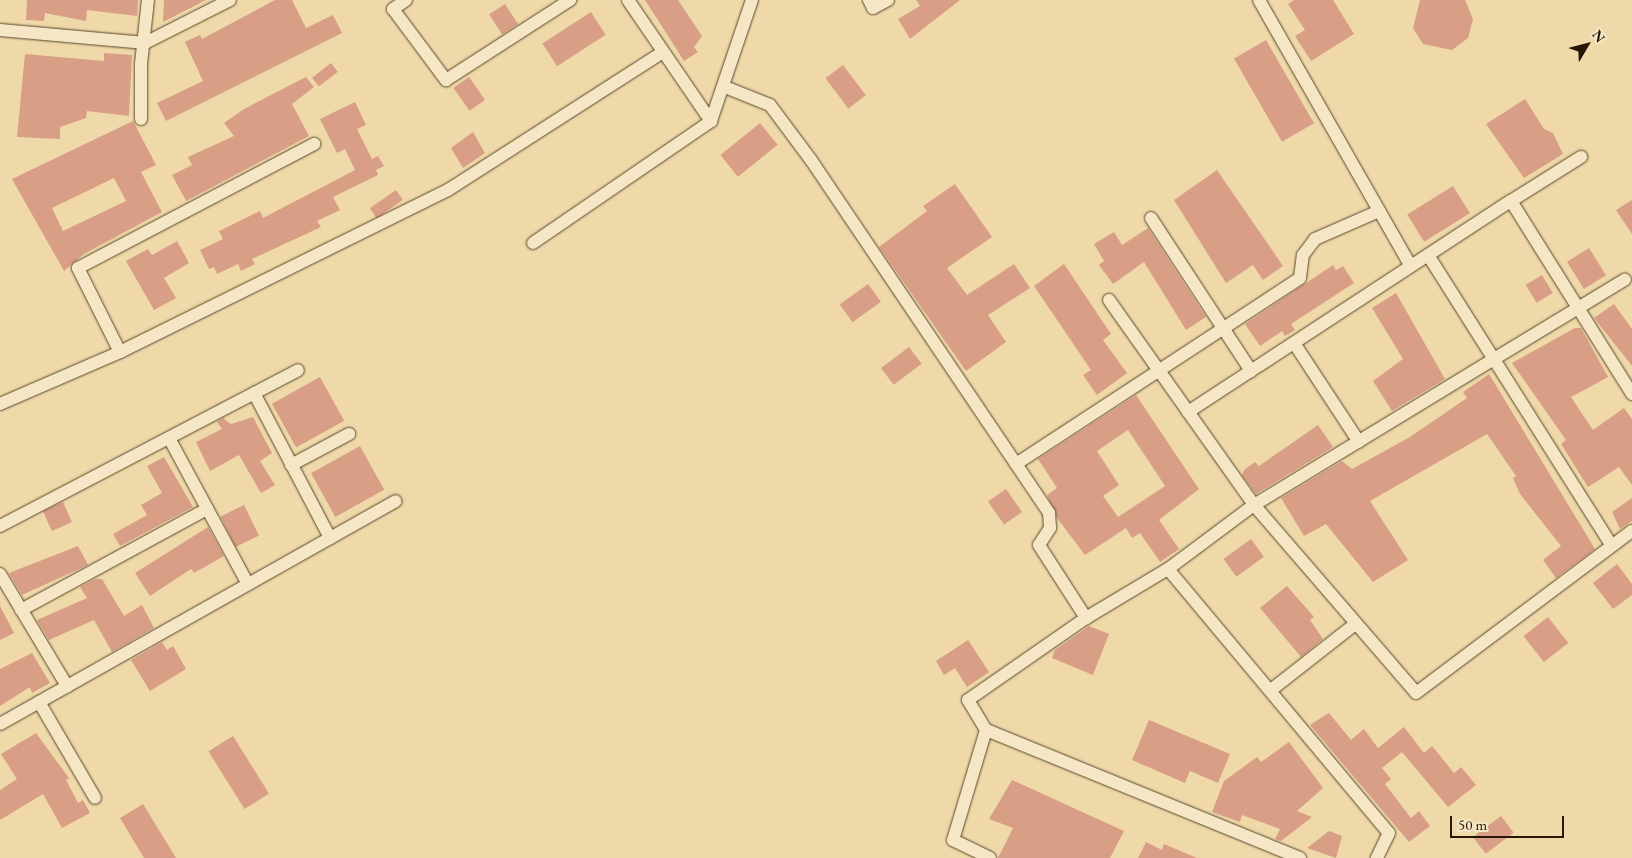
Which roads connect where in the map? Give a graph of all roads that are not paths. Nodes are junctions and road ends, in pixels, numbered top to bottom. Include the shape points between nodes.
1 (148, 0) edge
2 (230, 0) edge
3 (406, 0) edge
4 (570, 0) edge
5 (628, 0) edge
6 (752, 0) edge
7 (869, 0) edge
8 (888, 0) edge
9 (1259, 0) edge
10 (0, 30) edge
11 (145, 43) junction
12 (663, 52) junction
13 (725, 87) junction
14 (141, 119) dead end
15 (711, 122) junction
16 (314, 144) dead end
17 (1581, 157) dead end
18 (1511, 201) junction
19 (1379, 211) junction
20 (1151, 218) dead end
21 (533, 243) dead end
22 (1428, 256) junction
23 (1411, 266) junction
24 (1625, 279) dead end
25 (1109, 300) dead end
26 (1577, 306) junction
27 (1222, 328) junction
28 (1294, 343) junction
29 (120, 352) junction
30 (1494, 360) junction
31 (1158, 369) junction
32 (298, 370) dead end
33 (1251, 371) junction
34 (254, 393) junction
35 (1632, 394) edge
36 (0, 404) edge
37 (1188, 412) junction
38 (349, 434) dead end
39 (169, 438) junction
40 (1358, 442) junction
41 (1016, 464) junction
42 (291, 465) junction
43 (396, 501) dead end
44 (1254, 506) junction
45 (207, 509) junction
46 (0, 526) edge
47 (1632, 531) edge
48 (330, 538) junction
49 (1611, 545) junction
50 (1168, 569) junction
51 (0, 574) edge
52 (248, 584) junction
53 (22, 610) junction
54 (1086, 618) junction
55 (1354, 625) junction
56 (66, 686) junction
57 (1271, 690) junction
58 (39, 702) junction
59 (0, 724) edge
60 (986, 730) junction
61 (95, 798) dead end
62 (1295, 857) edge
63 (990, 858) edge
64 (1377, 858) edge

1 - 11 street
2 - 11 street
3 - 4 street via 393,9 446,80
5 - 12 street
6 - 13 street
7 - 8 street via 873,8
9 - 19 street
10 - 11 street
11 - 14 street
12 - 15 street
12 - 29 street via 448,190
13 - 15 street
13 - 41 street via 770,106 783,120
15 - 21 street
16 - 29 street via 78,268
17 - 18 street
18 - 22 street
18 - 26 street
19 - 23 street
19 - 27 street via 1315,239 1303,254 1300,278
20 - 27 street
22 - 23 street
22 - 30 street
23 - 28 street
24 - 26 street
25 - 31 street
26 - 30 street
26 - 35 street
27 - 31 street
27 - 33 street
28 - 33 street
28 - 40 street
29 - 36 street
30 - 40 street
30 - 49 street
31 - 37 street
31 - 41 street
32 - 34 street
33 - 37 street
34 - 39 street
34 - 42 street
37 - 44 street
38 - 42 street
39 - 45 street
39 - 46 street
40 - 44 street
41 - 54 street via 1050,513 1050,528 1039,545
42 - 48 street
43 - 48 street
44 - 50 street
44 - 55 street
45 - 52 street
45 - 53 street
47 - 49 street
48 - 52 street
49 - 55 street via 1416,693
50 - 54 street
50 - 57 street
51 - 53 street
52 - 56 street
53 - 56 street
54 - 60 street via 968,700
55 - 57 street
56 - 58 street
57 - 64 street via 1389,833
58 - 59 street
58 - 61 street
60 - 62 street
60 - 63 street via 953,840

